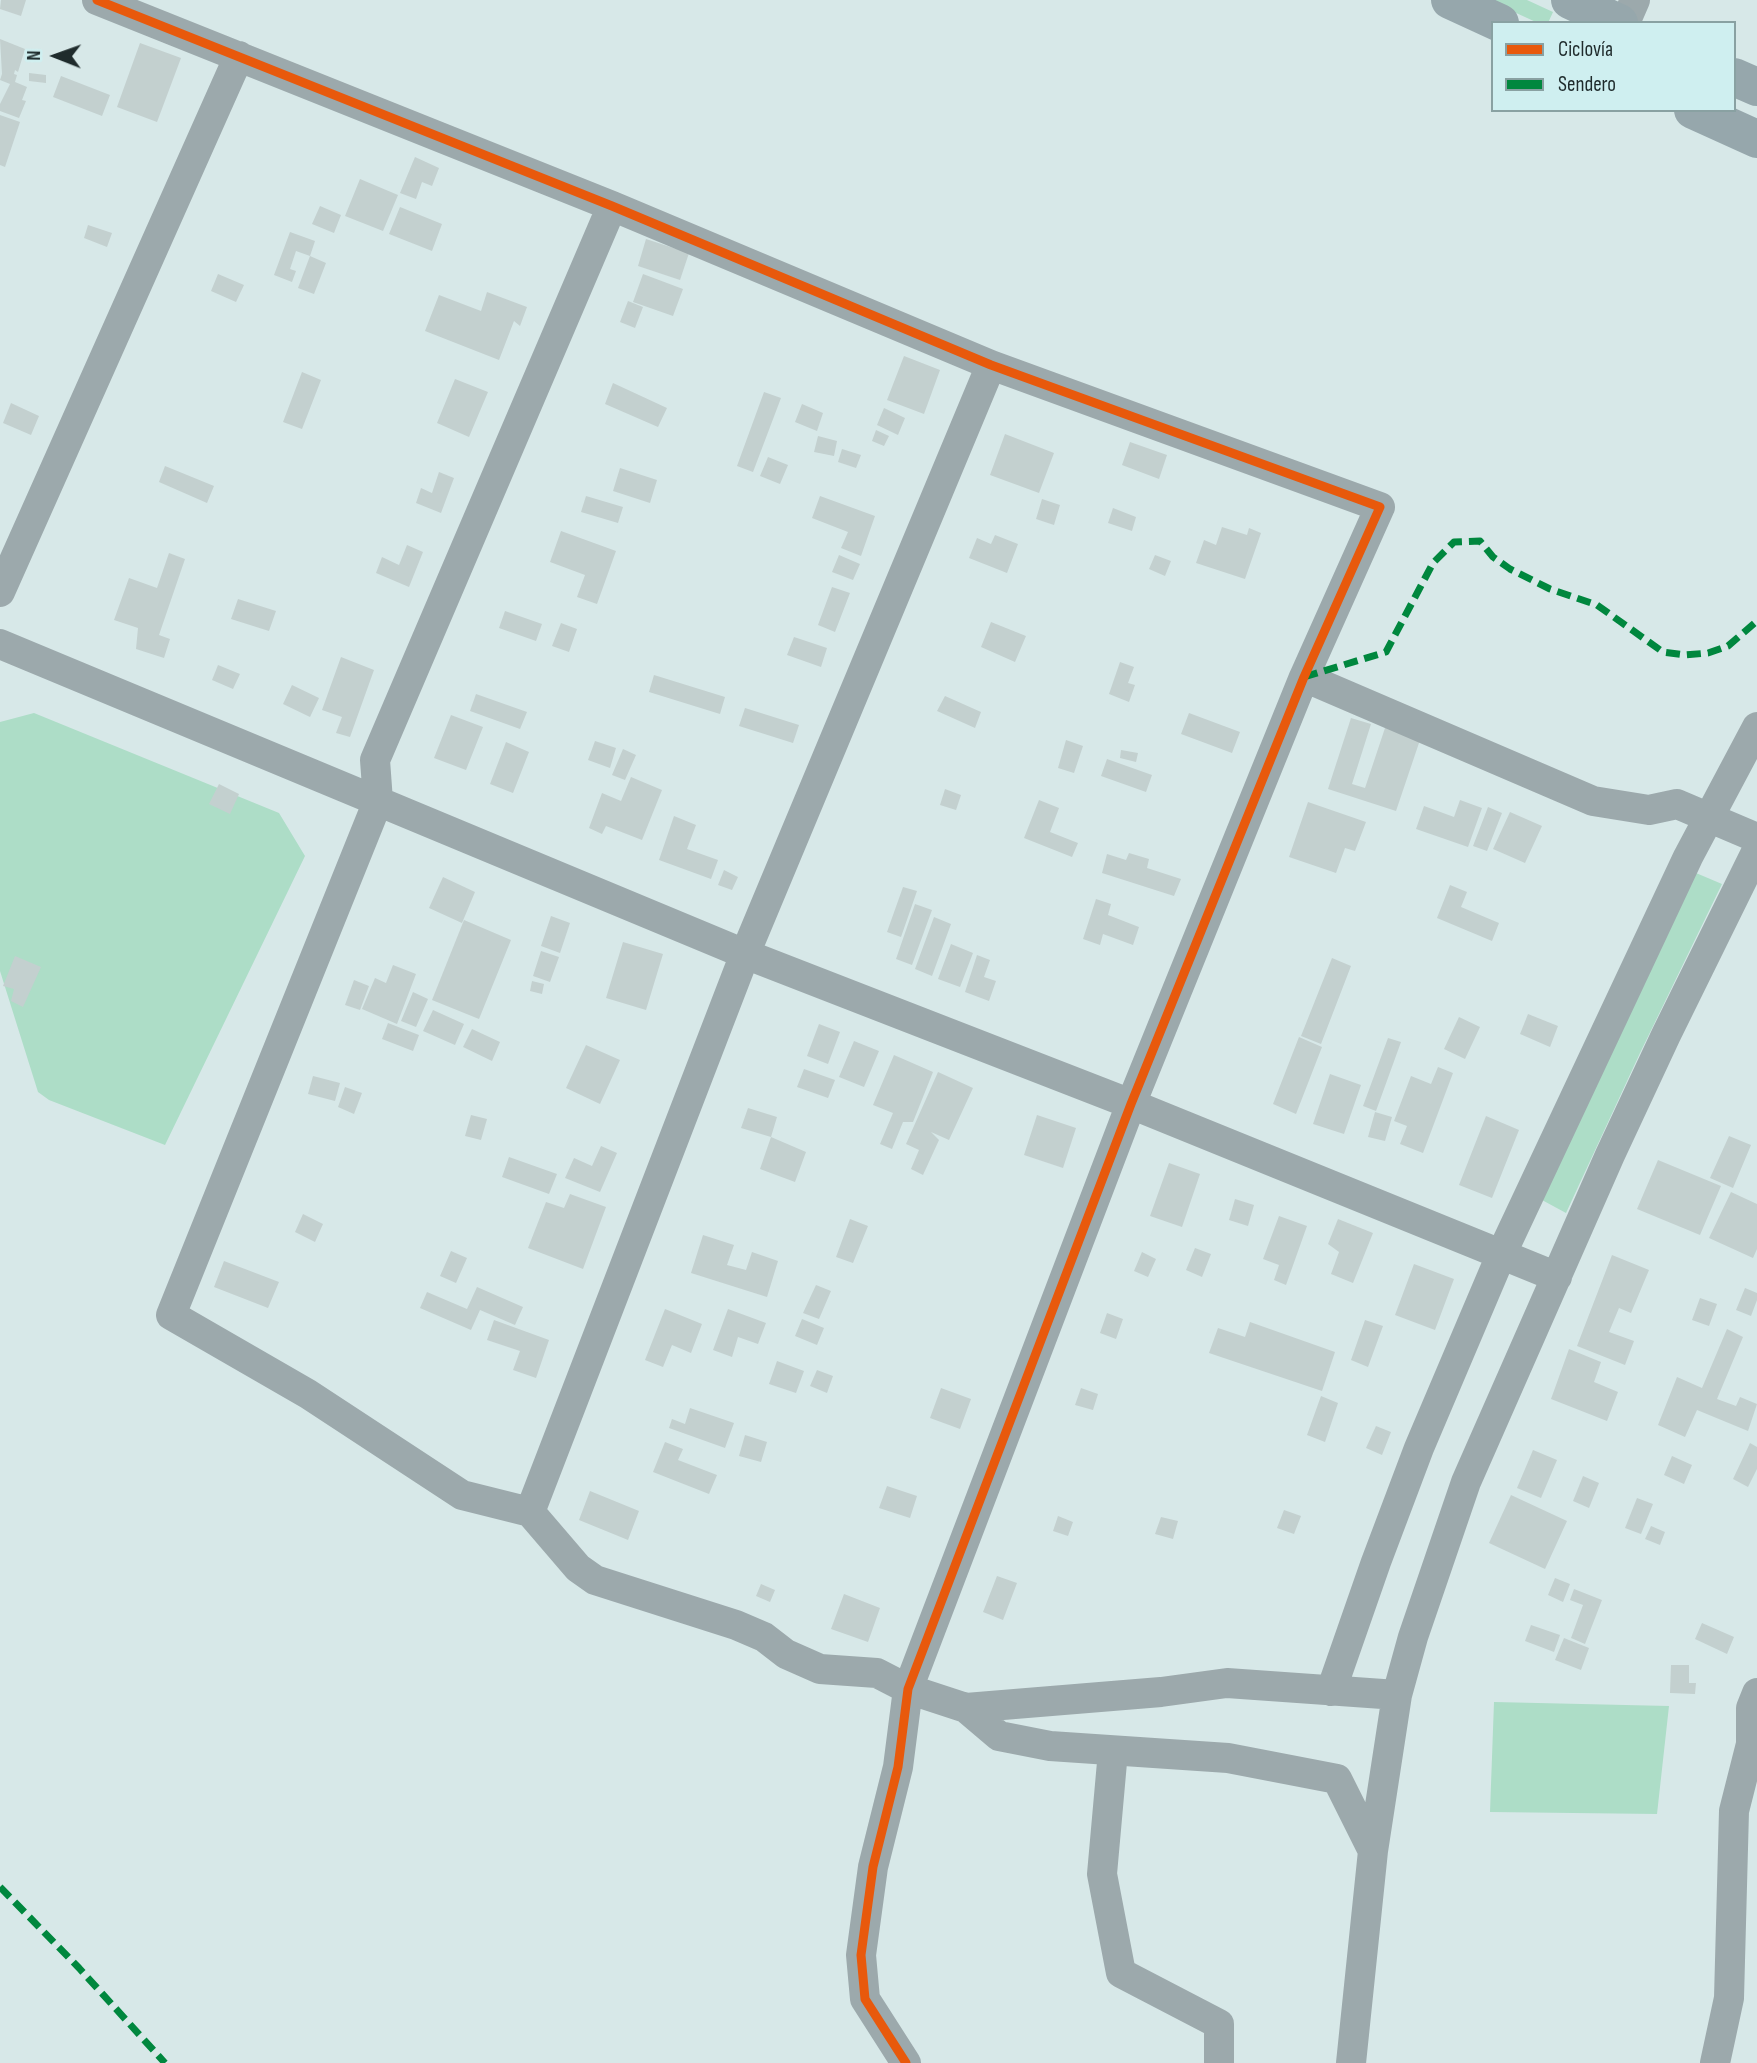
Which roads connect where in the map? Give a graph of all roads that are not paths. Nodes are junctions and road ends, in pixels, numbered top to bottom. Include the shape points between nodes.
1 (97, 0) edge
2 (1450, 0) edge
3 (1570, 0) edge
4 (1635, 0) edge
5 (1496, 21) edge
6 (1615, 21) edge
7 (1626, 21) edge
8 (239, 56) junction
9 (1736, 78) edge
10 (1757, 88) edge
11 (1697, 112) edge
12 (1757, 139) edge
13 (612, 206) junction
14 (991, 365) junction
15 (0, 592) edge
16 (0, 644) edge
17 (1304, 677) junction
18 (1757, 727) edge
19 (377, 801) junction
20 (1709, 816) junction
21 (1757, 838) edge
22 (1757, 850) edge
23 (745, 954) junction
24 (1131, 1104) junction
25 (1502, 1255) junction
26 (1558, 1277) junction
27 (530, 1512) junction
28 (908, 1689) junction
29 (1331, 1691) junction
30 (1397, 1695) junction
31 (1755, 1703) edge
32 (966, 1708) junction
33 (1113, 1751) junction
34 (1373, 1850) junction
35 (906, 2063) edge
36 (1219, 2063) edge
37 (1351, 2063) edge
38 (1715, 2063) edge

1 - 8 street
2 - 5 street
3 - 6 street
4 - 7 street
8 - 13 street
8 - 15 street
9 - 10 street
11 - 12 street
13 - 14 street
13 - 19 street via 375,760
14 - 17 street via 1380,507
14 - 23 street
16 - 19 street
17 - 20 street via 1593,801 1649,810 1677,804
17 - 24 street
18 - 20 street
19 - 23 street
19 - 27 street via 171,1315 308,1394 462,1495
20 - 21 street
20 - 25 street
22 - 26 street via 1666,1035
23 - 24 street
23 - 27 street
24 - 25 street
24 - 28 street
25 - 26 street
25 - 29 street via 1419,1448
26 - 30 street via 1466,1482
27 - 28 street via 578,1568 596,1580 736,1625 820,1669 877,1673
28 - 32 street
28 - 35 street via 898,1767 873,1867 861,1955 865,1999
29 - 30 street
29 - 32 street via 1227,1683
30 - 34 street
31 - 38 street via 1751,1744 1734,1811 1729,1998
32 - 33 street via 999,1736
33 - 34 street via 1228,1758 1336,1779
33 - 36 street via 1102,1874 1121,1973 1219,2024
34 - 37 street

